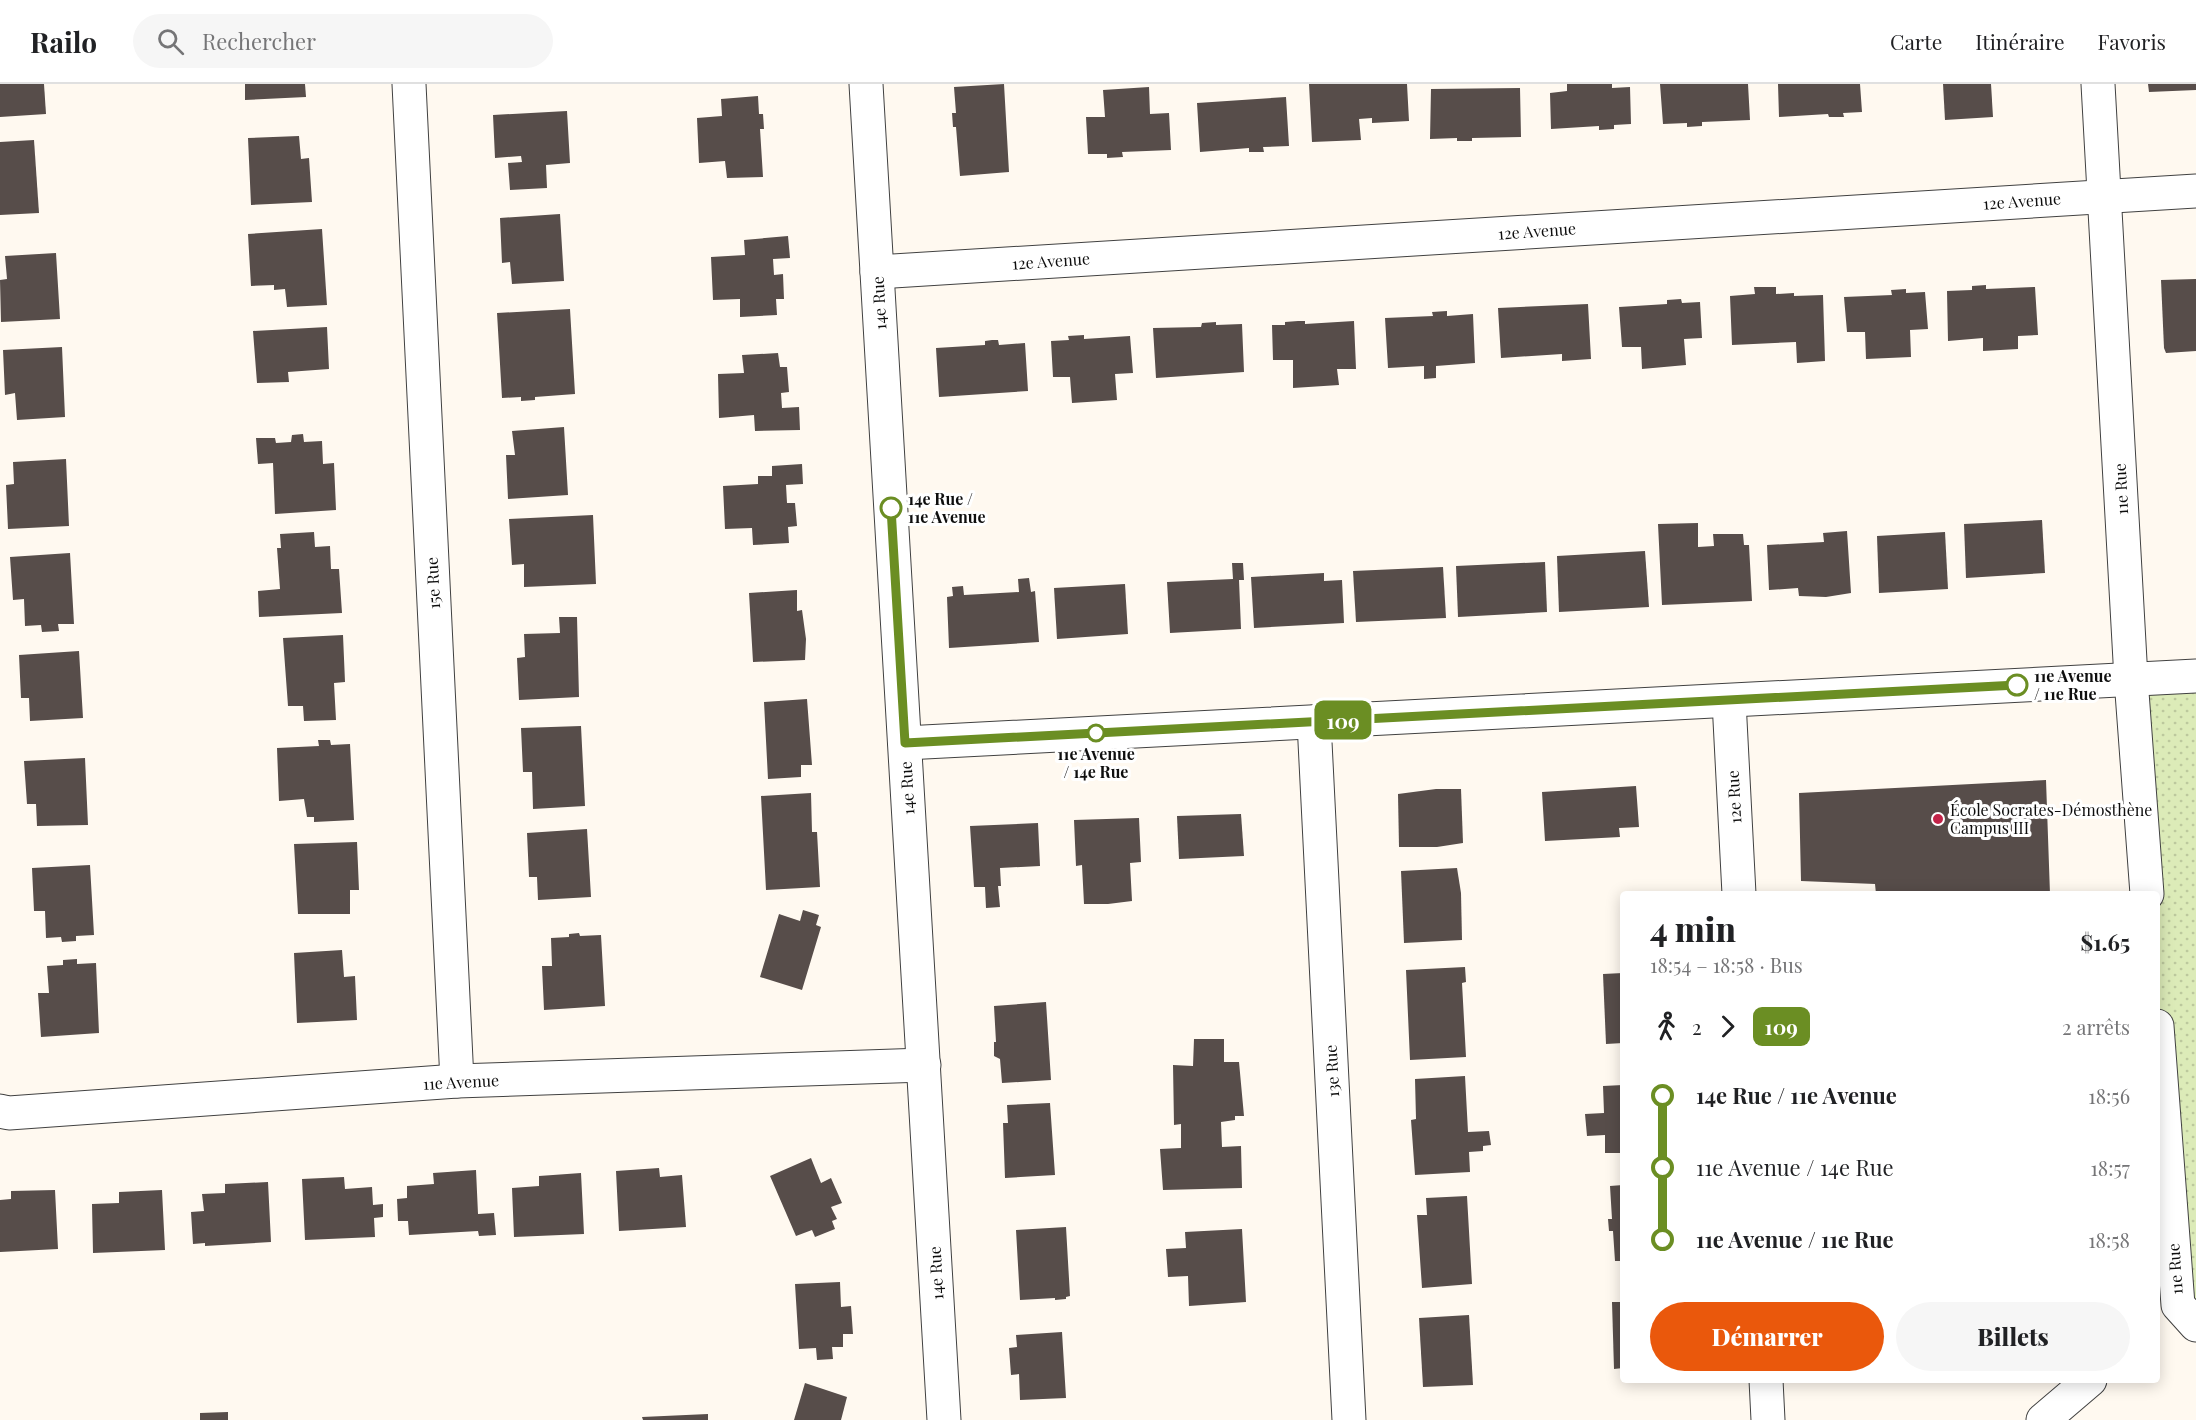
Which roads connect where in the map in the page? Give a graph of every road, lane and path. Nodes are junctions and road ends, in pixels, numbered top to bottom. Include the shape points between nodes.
1 (409, 84) edge
2 (866, 84) edge
3 (2098, 84) edge
4 (2196, 190) edge
5 (2105, 196) junction
6 (877, 272) junction
7 (2196, 676) edge
8 (2131, 679) junction
9 (1728, 700) junction
10 (1314, 722) junction
11 (905, 743) junction
12 (1739, 891) edge
13 (2147, 891) edge
14 (924, 1065) junction
15 (2160, 1070) edge
16 (457, 1081) junction
17 (0, 1111) edge
18 (2177, 1318) edge
19 (1766, 1383) edge
20 (2086, 1383) edge
21 (944, 1420) edge
22 (1349, 1420) edge
23 (1768, 1420) edge
24 (2043, 1420) edge

1 - 16 street, 15e Rue
2 - 6 street, 14e Rue
3 - 5 street, 11e Rue
4 - 5 street, 12e Avenue
5 - 6 street, 12e Avenue
5 - 8 street, 11e Rue
6 - 11 street, 14e Rue
7 - 8 street
8 - 9 street
8 - 13 street, 11e Rue
9 - 10 street
9 - 12 street, 12e Rue
10 - 11 street
10 - 22 street, 13e Rue
11 - 14 street, 14e Rue
14 - 16 street, 11e Avenue
14 - 21 street, 14e Rue
15 - 18 street, 11e Rue
16 - 17 street, 11e Avenue
19 - 23 street
20 - 24 street

